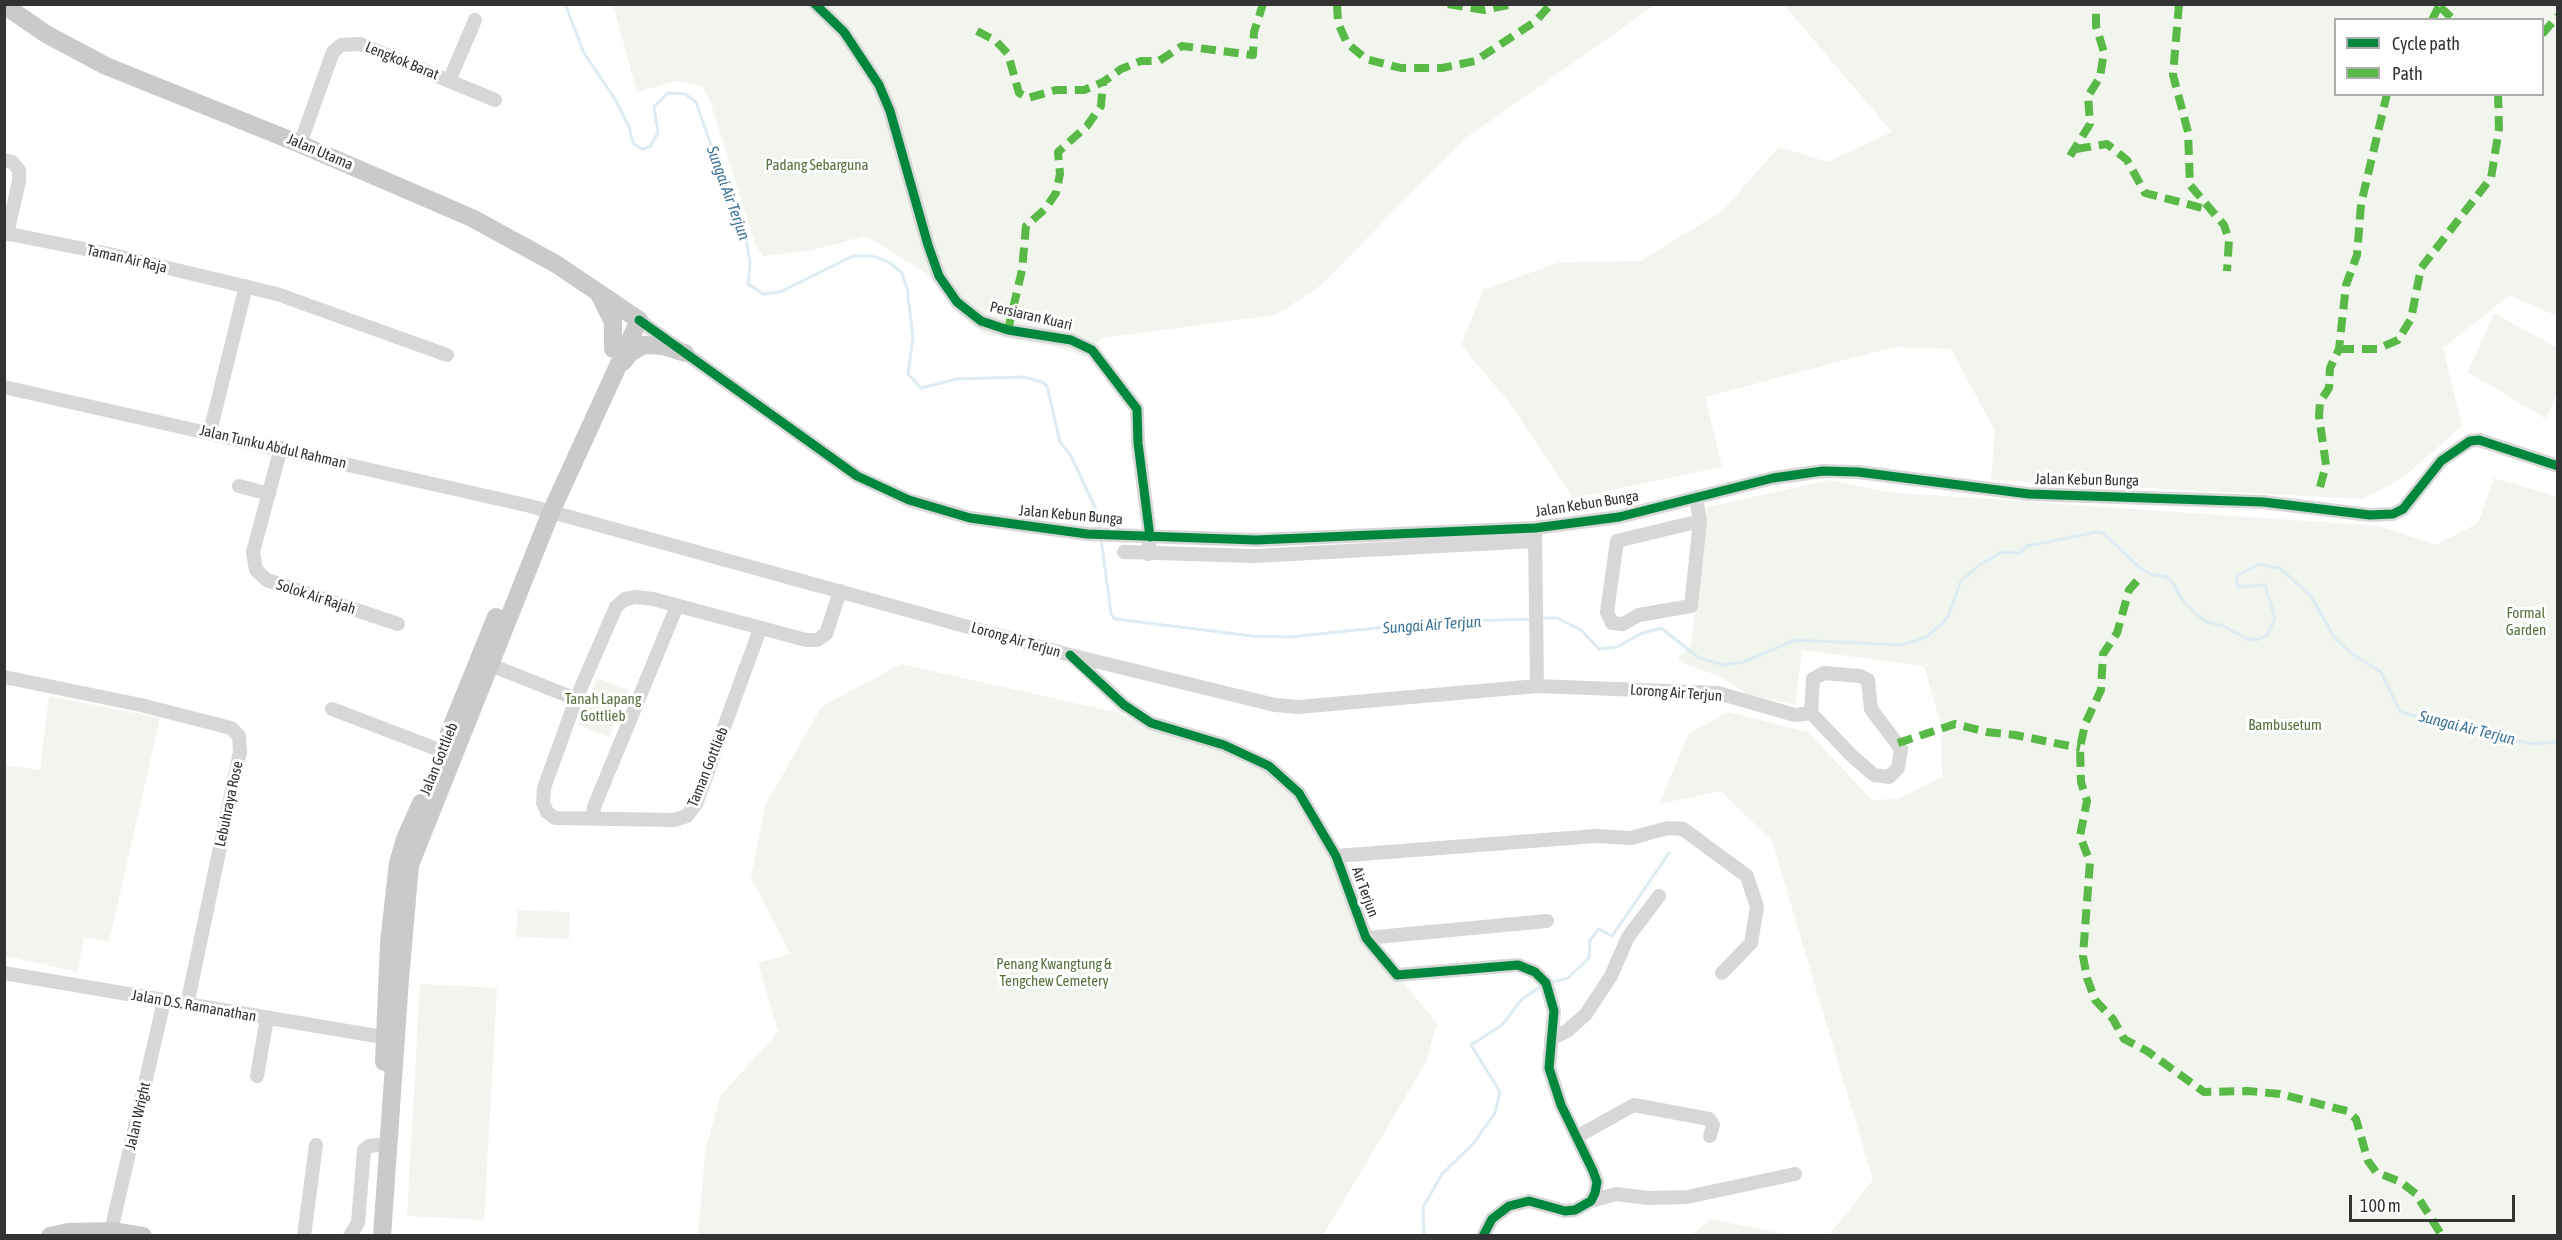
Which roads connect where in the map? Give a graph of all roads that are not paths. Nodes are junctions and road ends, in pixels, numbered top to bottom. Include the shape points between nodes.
1 (815, 4) edge
2 (4, 5) edge
3 (475, 20) dead end
4 (449, 81) junction
5 (495, 100) dead end
6 (300, 144) junction
7 (4, 160) edge
8 (6, 233) edge
9 (246, 286) junction
10 (598, 292) junction
11 (634, 316) junction
12 (613, 349) junction
13 (685, 353) junction
14 (447, 355) dead end
15 (616, 370) junction
16 (4, 387) edge
17 (210, 432) junction
18 (281, 448) junction
19 (2558, 466) edge
20 (239, 486) dead end
21 (269, 494) junction
22 (1696, 498) junction
23 (546, 511) junction
24 (1700, 521) junction
25 (1535, 535) junction
26 (1150, 537) junction
27 (1124, 552) dead end
28 (1148, 554) junction
29 (840, 591) junction
30 (677, 606) junction
31 (398, 624) dead end
32 (760, 629) junction
33 (1070, 655) junction
34 (484, 663) junction
35 (4, 677) edge
36 (1537, 686) junction
37 (576, 699) junction
38 (332, 710) dead end
39 (1811, 713) junction
40 (442, 751) junction
41 (593, 819) junction
42 (1336, 856) junction
43 (1659, 896) dead end
44 (1547, 921) dead end
45 (1366, 938) junction
46 (4, 973) edge
47 (1722, 974) dead end
48 (164, 1001) junction
49 (187, 1005) junction
50 (267, 1018) junction
51 (390, 1038) junction
52 (1551, 1039) junction
53 (256, 1076) dead end
54 (1578, 1136) junction
55 (1710, 1136) dead end
56 (316, 1145) dead end
57 (378, 1145) junction
58 (1795, 1174) dead end
59 (1597, 1182) junction
60 (1616, 1194) junction
61 (1591, 1201) junction
62 (111, 1231) junction
63 (50, 1236) edge
64 (143, 1236) edge
65 (304, 1236) edge
66 (350, 1236) edge
67 (370, 1236) edge
68 (382, 1236) edge
69 (1483, 1236) edge

1 - 26 street, Persiaran Kuari via 844,32 879,85 939,276 957,302 981,321 1008,330 1071,340 1092,350 1137,409
2 - 6 main road, Jalan Utama via 46,34 106,66
3 - 4 street
4 - 5 street, Lengkok Barat
4 - 6 street, Lengkok Barat via 360,44 341,45 333,52
6 - 10 main road, Jalan Utama via 472,218
7 - 8 street, Taman Air Raja via 19,170
8 - 9 street, Taman Air Raja
9 - 14 street, Taman Air Raja
9 - 17 street
10 - 11 main road, Jalan Utama
10 - 12 main road via 613,322
11 - 12 main road, Jalan Gottlieb
11 - 13 street, Jalan Kebun Bunga
11 - 15 main road, Jalan Gottlieb
12 - 23 main road, Jalan Gottlieb
13 - 15 main road via 645,345 630,353
13 - 26 street, Jalan Kebun Bunga via 857,476 909,500 970,518 1086,534
15 - 23 main road, Jalan Gottlieb
16 - 17 street, Jalan Tunku Abdul Rahman
17 - 18 street, Jalan Tunku Abdul Rahman
18 - 21 street, Solok Air Rajah
18 - 23 street, Jalan Tunku Abdul Rahman
19 - 22 street, Jalan Kebun Bunga via 2479,440 2462,444 2441,461 2403,509 2393,514 2370,515 2263,502 2029,494 1823,471 1773,478
20 - 21 street
21 - 31 street, Solok Air Rajah via 252,562 261,576
22 - 24 street
22 - 25 street, Jalan Kebun Bunga
23 - 29 street, Lorong Air Terjun
23 - 34 main road, Jalan Gottlieb
24 - 24 street via 1693,604 1689,608 1639,615 1623,624 1612,623 1607,612 1618,539
25 - 26 street, Jalan Kebun Bunga via 1256,540
25 - 28 street via 1254,556
25 - 36 street
26 - 28 street, Persiaran Kuari
27 - 28 street
29 - 32 street, Taman Gottlieb via 831,626 817,640
29 - 33 street, Lorong Air Terjun
30 - 32 street, Taman Gottlieb
30 - 37 street, Taman Gottlieb via 636,597 625,599 616,607
30 - 41 street via 594,807
32 - 41 street, Taman Gottlieb via 692,811 674,820
33 - 36 street, Lorong Air Terjun via 1275,705
33 - 42 street, Air Terjun via 1124,705 1151,723 1224,745 1269,766 1299,793
34 - 37 street
34 - 40 main road, Jalan Gottlieb
34 - 51 main road, Jalan Gottlieb via 410,865
35 - 49 street, Lebuhraya Rose via 141,705 231,728 239,736 240,752
36 - 39 street, Lorong Air Terjun via 1718,693 1795,715
37 - 41 street, Taman Gottlieb via 544,788 543,803 555,818
38 - 40 street
39 - 39 street via 1874,775 1888,777 1898,768 1901,749 1871,710 1870,684 1865,678 1824,673 1815,676 1811,684
40 - 51 main road, Jalan Gottlieb via 398,863 389,943
42 - 45 street, Air Terjun
42 - 47 street via 1596,836 1631,838 1668,828 1683,829 1747,876 1757,907 1751,943
43 - 52 street via 1628,937 1611,976 1586,1014
44 - 45 street, Air Terjun
45 - 52 street via 1397,975 1518,965 1535,972 1548,987 1554,1011
46 - 48 street, Jalan D.S. Ramanathan
48 - 49 street, Jalan D.S. Ramanathan
48 - 62 street, Jalan Wright
49 - 50 street, Jalan D.S. Ramanathan
50 - 51 street, Jalan D.S. Ramanathan
50 - 53 street
51 - 57 main road, Jalan Gottlieb
51 - 68 main road, Jalan Gottlieb
52 - 54 street via 1549,1068 1561,1105
54 - 55 street via 1634,1105 1709,1119 1713,1125
54 - 59 street
56 - 65 street
57 - 66 street via 369,1146 363,1153 358,1223
57 - 67 main road, Jalan Gottlieb
58 - 60 street via 1687,1197
59 - 60 street
59 - 61 street
60 - 61 street
61 - 69 street via 1565,1210 1529,1201 1509,1206 1492,1219
62 - 63 main road
62 - 64 main road

